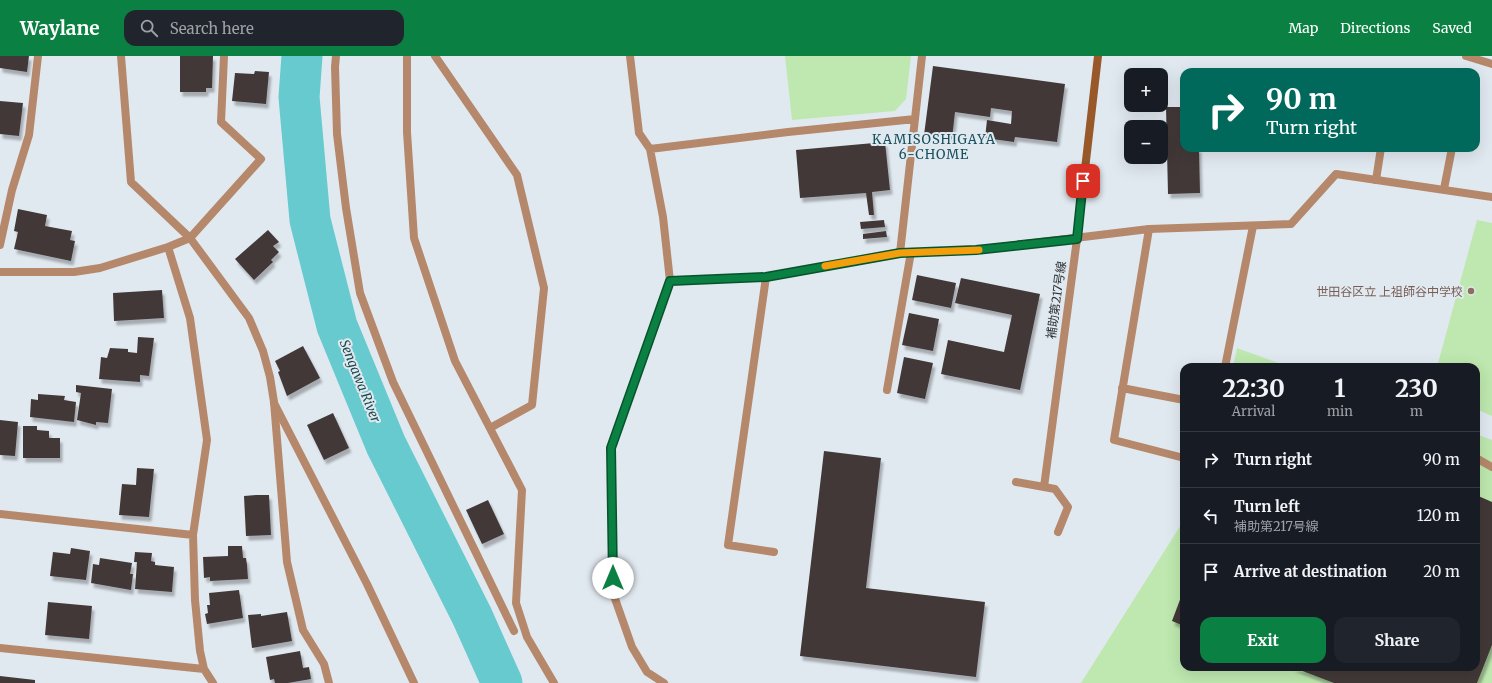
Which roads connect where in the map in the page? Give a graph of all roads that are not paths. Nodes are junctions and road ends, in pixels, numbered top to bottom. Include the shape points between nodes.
1 (38, 56) edge
2 (121, 56) edge
3 (224, 56) edge
4 (336, 56) edge
5 (407, 56) edge
6 (435, 56) edge
7 (630, 56) edge
8 (922, 56) edge
9 (1098, 56) edge
10 (1466, 56) edge
11 (1492, 64) edge
12 (915, 119) junction
13 (650, 149) junction
14 (1380, 152) edge
15 (1451, 152) edge
16 (1376, 180) junction
17 (1444, 189) junction
18 (1492, 197) edge
19 (1253, 226) junction
20 (1149, 228) junction
21 (190, 238) junction
22 (1077, 239) junction
23 (0, 245) edge
24 (168, 247) junction
25 (911, 252) junction
26 (900, 253) junction
27 (0, 272) edge
28 (766, 277) junction
29 (670, 281) junction
30 (1226, 363) edge
31 (1122, 388) junction
32 (888, 390) dead end
33 (1180, 399) edge
34 (274, 402) junction
35 (490, 428) junction
36 (1180, 457) edge
37 (1480, 460) edge
38 (1492, 467) edge
39 (1016, 482) dead end
40 (1044, 487) junction
41 (0, 514) edge
42 (1058, 532) dead end
43 (193, 535) junction
44 (774, 552) dead end
45 (514, 631) dead end
46 (0, 648) edge
47 (204, 669) junction
48 (213, 683) edge
49 (329, 683) edge
50 (414, 683) edge
51 (554, 683) edge
52 (664, 683) edge

1 - 23 street via 29,135 12,190
2 - 21 street via 131,182
3 - 21 street via 222,122 261,159
4 - 45 street via 337,134 360,293 393,382
5 - 35 street via 407,132 414,238 455,361
6 - 35 street via 516,175 544,288 532,405
7 - 13 street via 639,133
8 - 12 street
9 - 22 street, 補助第217号線
10 - 11 street
12 - 13 street
12 - 26 street
13 - 29 street via 663,218
14 - 16 street
15 - 17 street
16 - 17 street
16 - 19 street via 1336,174 1292,224
17 - 18 street
19 - 20 street
19 - 30 street
20 - 22 street
20 - 31 street
21 - 24 street
21 - 34 street via 249,318 263,351
22 - 25 street via 976,250
22 - 40 street, 補助第217号線
24 - 27 street via 100,268 74,272
24 - 43 street via 190,318 207,440
25 - 26 street
25 - 32 street
26 - 28 street
28 - 29 street
28 - 44 street via 728,545
29 - 52 street via 611,448 613,593 632,647 648,672
31 - 33 street
31 - 36 street via 1114,440
34 - 49 street via 287,562 303,630 324,664
34 - 50 street via 367,584
35 - 51 street via 522,490 516,603 527,637
37 - 38 street
39 - 40 street
40 - 42 street via 1055,488 1068,507
41 - 43 street
43 - 47 street via 195,600
46 - 47 street
47 - 48 street

